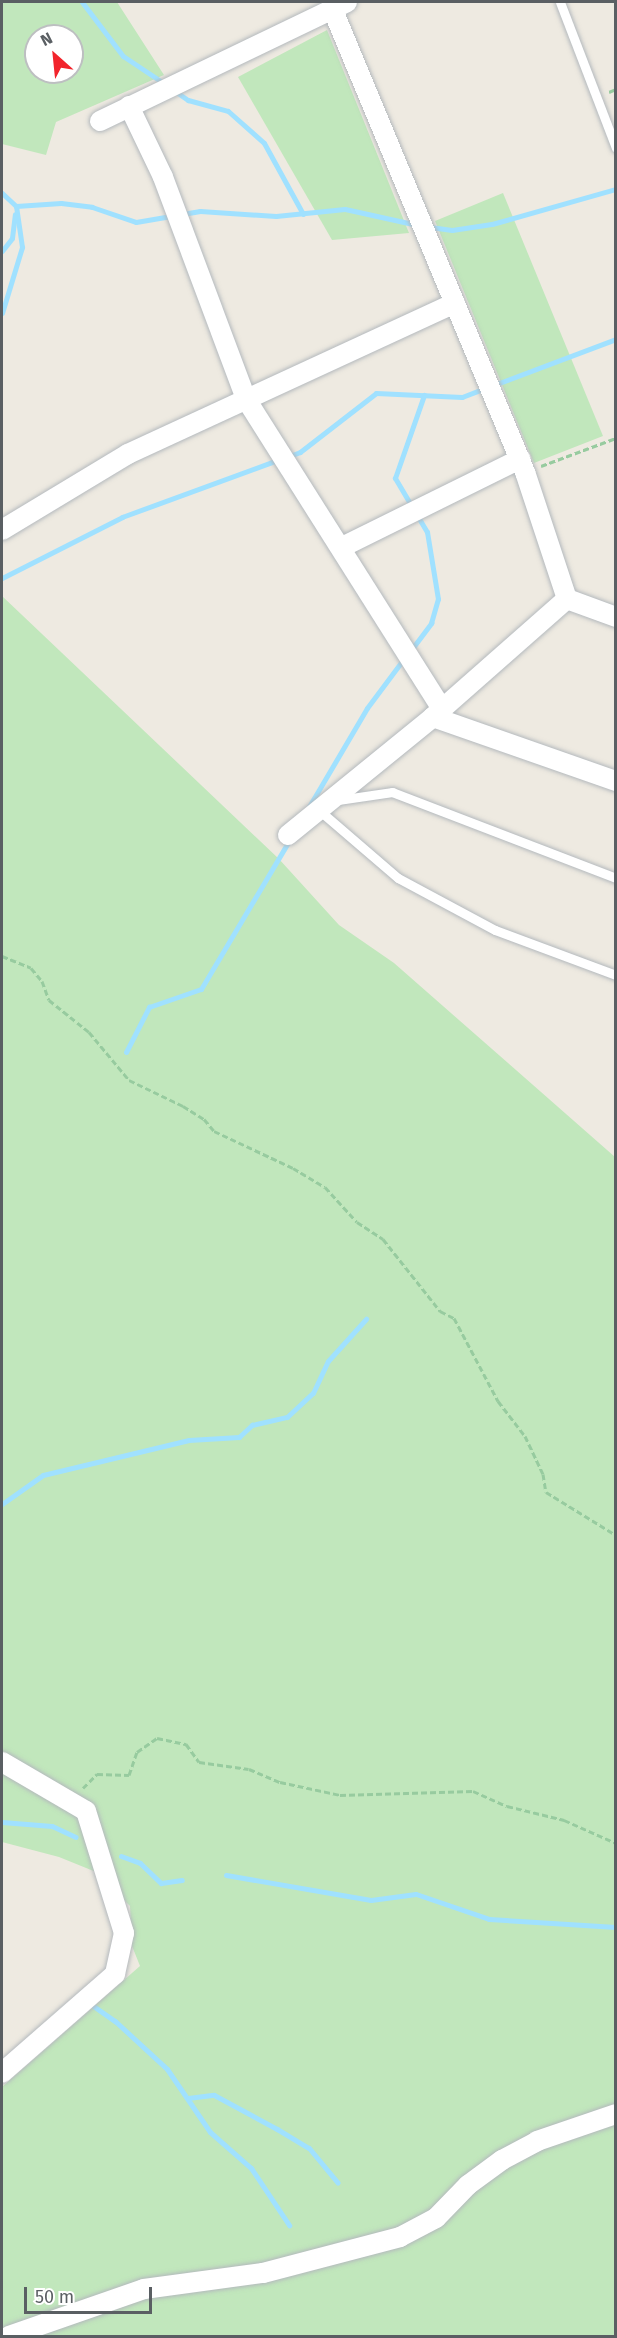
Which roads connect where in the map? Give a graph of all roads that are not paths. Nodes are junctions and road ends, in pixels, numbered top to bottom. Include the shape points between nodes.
1 (560, 2) edge
2 (339, 5) edge
3 (129, 106) junction
4 (100, 120) dead end
5 (615, 148) edge
6 (454, 303) junction
7 (246, 399) junction
8 (522, 466) junction
9 (2, 530) edge
10 (342, 547) junction
11 (567, 599) junction
12 (615, 617) edge
13 (438, 713) junction
14 (615, 781) edge
15 (326, 806) junction
16 (288, 836) dead end
17 (615, 878) edge
18 (615, 975) edge
19 (2, 1762) edge
20 (2, 2073) edge
21 (615, 2114) edge
22 (9, 2337) edge

1 - 5 lane
2 - 3 street
2 - 6 street
3 - 4 street
3 - 7 street via 163,177
6 - 7 street
6 - 8 street
7 - 9 street via 128,454
7 - 10 street
8 - 10 street
8 - 11 street
10 - 13 street
11 - 12 street
11 - 13 street
13 - 14 street
13 - 15 street
15 - 16 street
15 - 17 lane via 392,792
15 - 18 lane via 398,878 495,930
19 - 20 street via 86,1810 124,1933 115,1974
21 - 22 street via 537,2141 502,2160 468,2185 436,2218 400,2237 263,2273 144,2289

